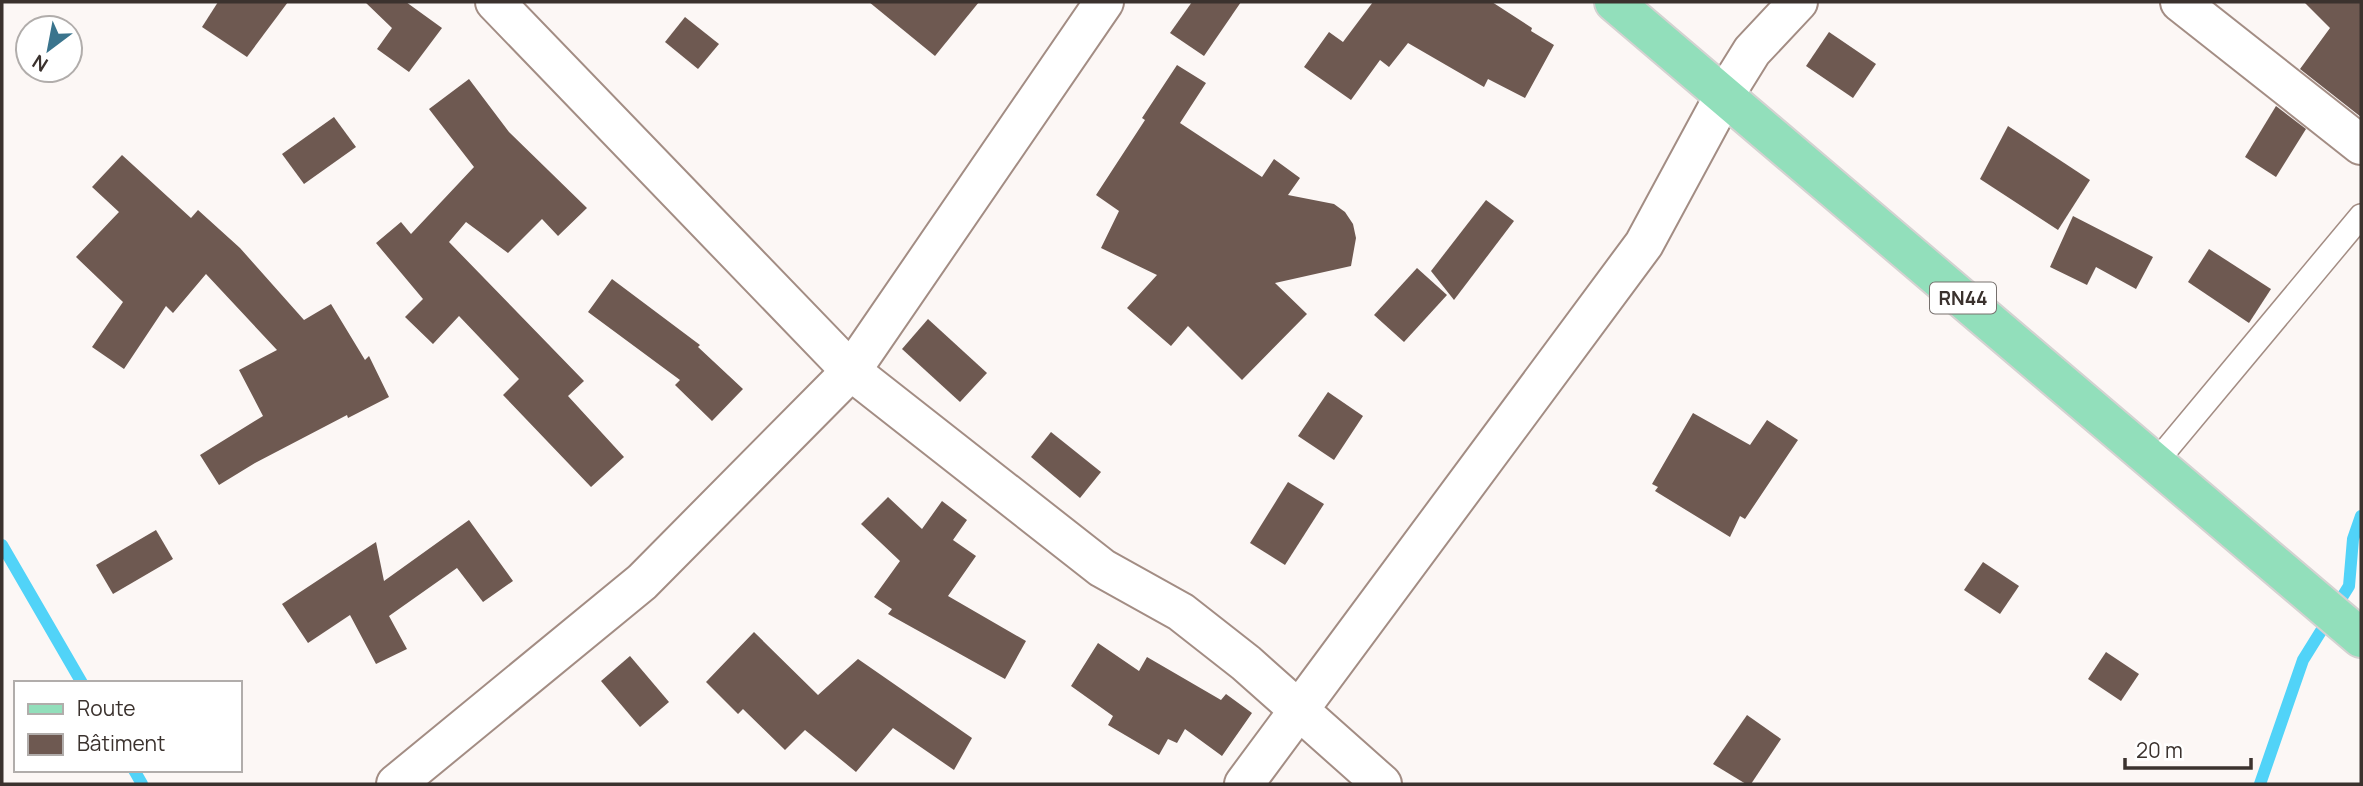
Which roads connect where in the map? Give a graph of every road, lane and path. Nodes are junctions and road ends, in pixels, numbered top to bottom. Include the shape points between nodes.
1 (495, 2) edge
2 (1104, 2) edge
3 (1614, 2) edge
4 (1798, 2) edge
5 (2180, 2) edge
6 (1724, 96) junction
7 (2361, 145) edge
8 (2361, 216) edge
9 (851, 371) junction
10 (2156, 462) junction
11 (2357, 635) edge
12 (1299, 710) junction
13 (396, 784) edge
14 (1244, 784) edge
15 (1382, 784) edge

1 - 9 street
2 - 9 street
3 - 6 main road, RN44
4 - 6 street via 1752,51
5 - 7 street
6 - 10 main road, RN44
6 - 12 street via 1644,244
8 - 10 lane
9 - 12 street via 1101,568 1181,612
9 - 13 street via 642,582
10 - 11 main road, RN44
12 - 14 street
12 - 15 street

